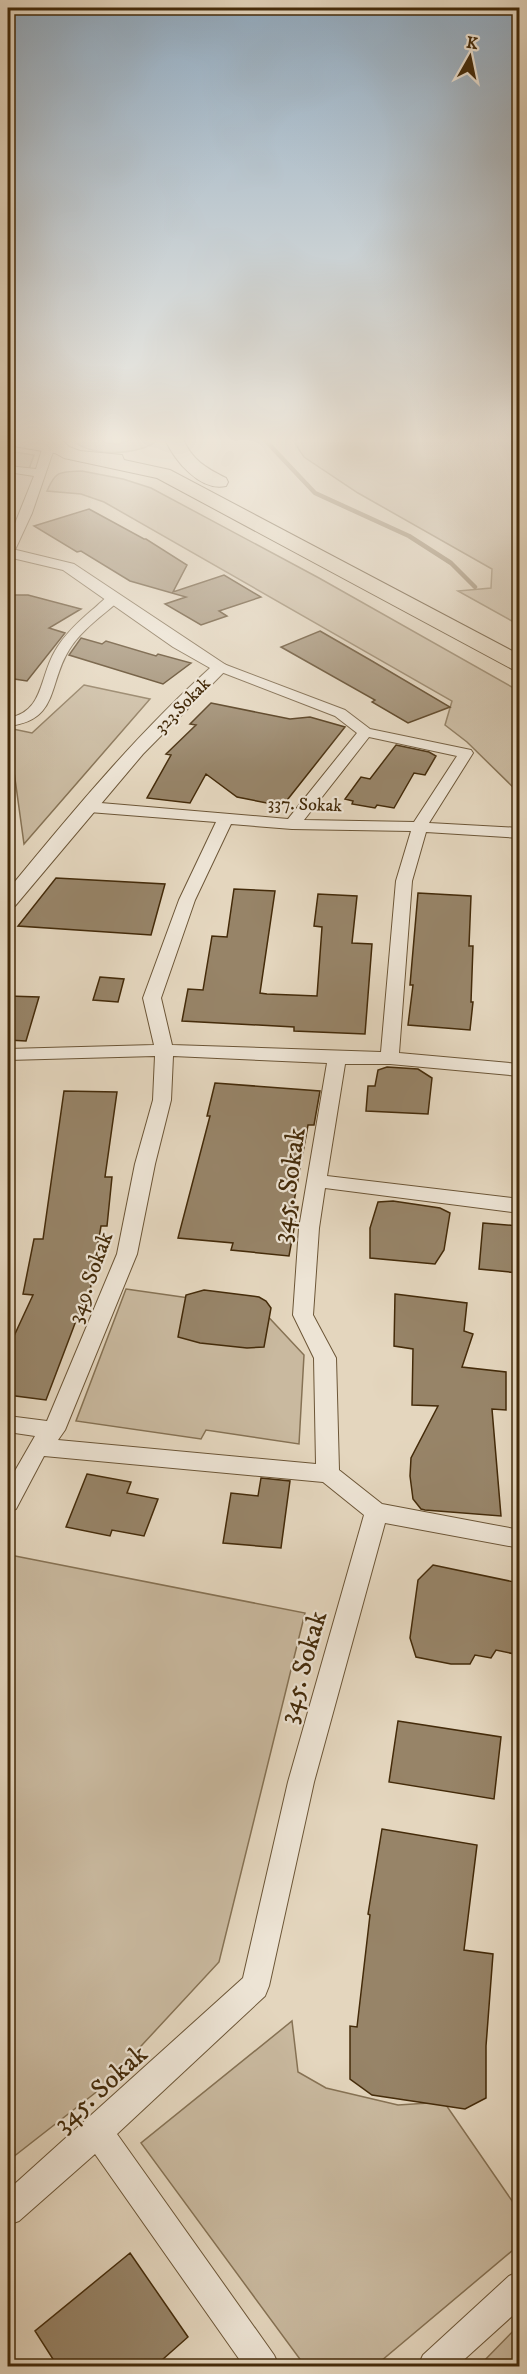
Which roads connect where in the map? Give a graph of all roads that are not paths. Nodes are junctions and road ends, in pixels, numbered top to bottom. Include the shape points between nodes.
1 (305, 550) edge
2 (8, 552) edge
3 (114, 598) junction
4 (519, 664) edge
5 (221, 667) junction
6 (8, 722) edge
7 (366, 732) junction
8 (89, 807) junction
9 (225, 820) junction
10 (292, 824) junction
11 (421, 827) junction
12 (519, 833) edge
13 (8, 902) edge
14 (164, 1050) junction
15 (8, 1053) edge
16 (337, 1058) junction
17 (390, 1058) junction
18 (519, 1070) edge
19 (318, 1181) junction
20 (519, 1206) edge
21 (8, 1424) edge
22 (54, 1430) junction
23 (38, 1447) junction
24 (328, 1474) junction
25 (8, 1503) edge
26 (376, 1512) junction
27 (519, 1539) edge
28 (97, 2132) junction
29 (8, 2210) edge
30 (519, 2288) edge
31 (264, 2367) edge
32 (434, 2367) edge

1 - 4 highway
2 - 3 street, 323.Sokak via 68,567
3 - 5 street, 323.Sokak
3 - 6 street via 61,652 46,696 33,716
5 - 7 street via 340,713
5 - 8 street, 323.Sokak via 169,717
7 - 10 street
7 - 11 street via 466,753
8 - 9 street, 337. Sokak
8 - 13 street, 323.Sokak
9 - 10 street, 337. Sokak
9 - 14 street, 349. Sokak via 187,900 152,998
10 - 11 street, 337. Sokak
11 - 12 street, 337. Sokak
11 - 17 street via 404,881
14 - 15 street
14 - 16 street
14 - 22 street, 349. Sokak via 162,1100 127,1254
16 - 17 street
16 - 19 street, 345. Sokak
17 - 18 street
19 - 20 street
19 - 24 street, 345. Sokak via 309,1228 303,1315 326,1358
21 - 22 street
22 - 23 street, 349. Sokak
23 - 24 street
23 - 25 street, 349. Sokak
24 - 26 street
26 - 27 street
26 - 28 street, 345. Sokak via 302,1782 255,1986
28 - 29 street, 345. Sokak
28 - 31 street
30 - 32 street

